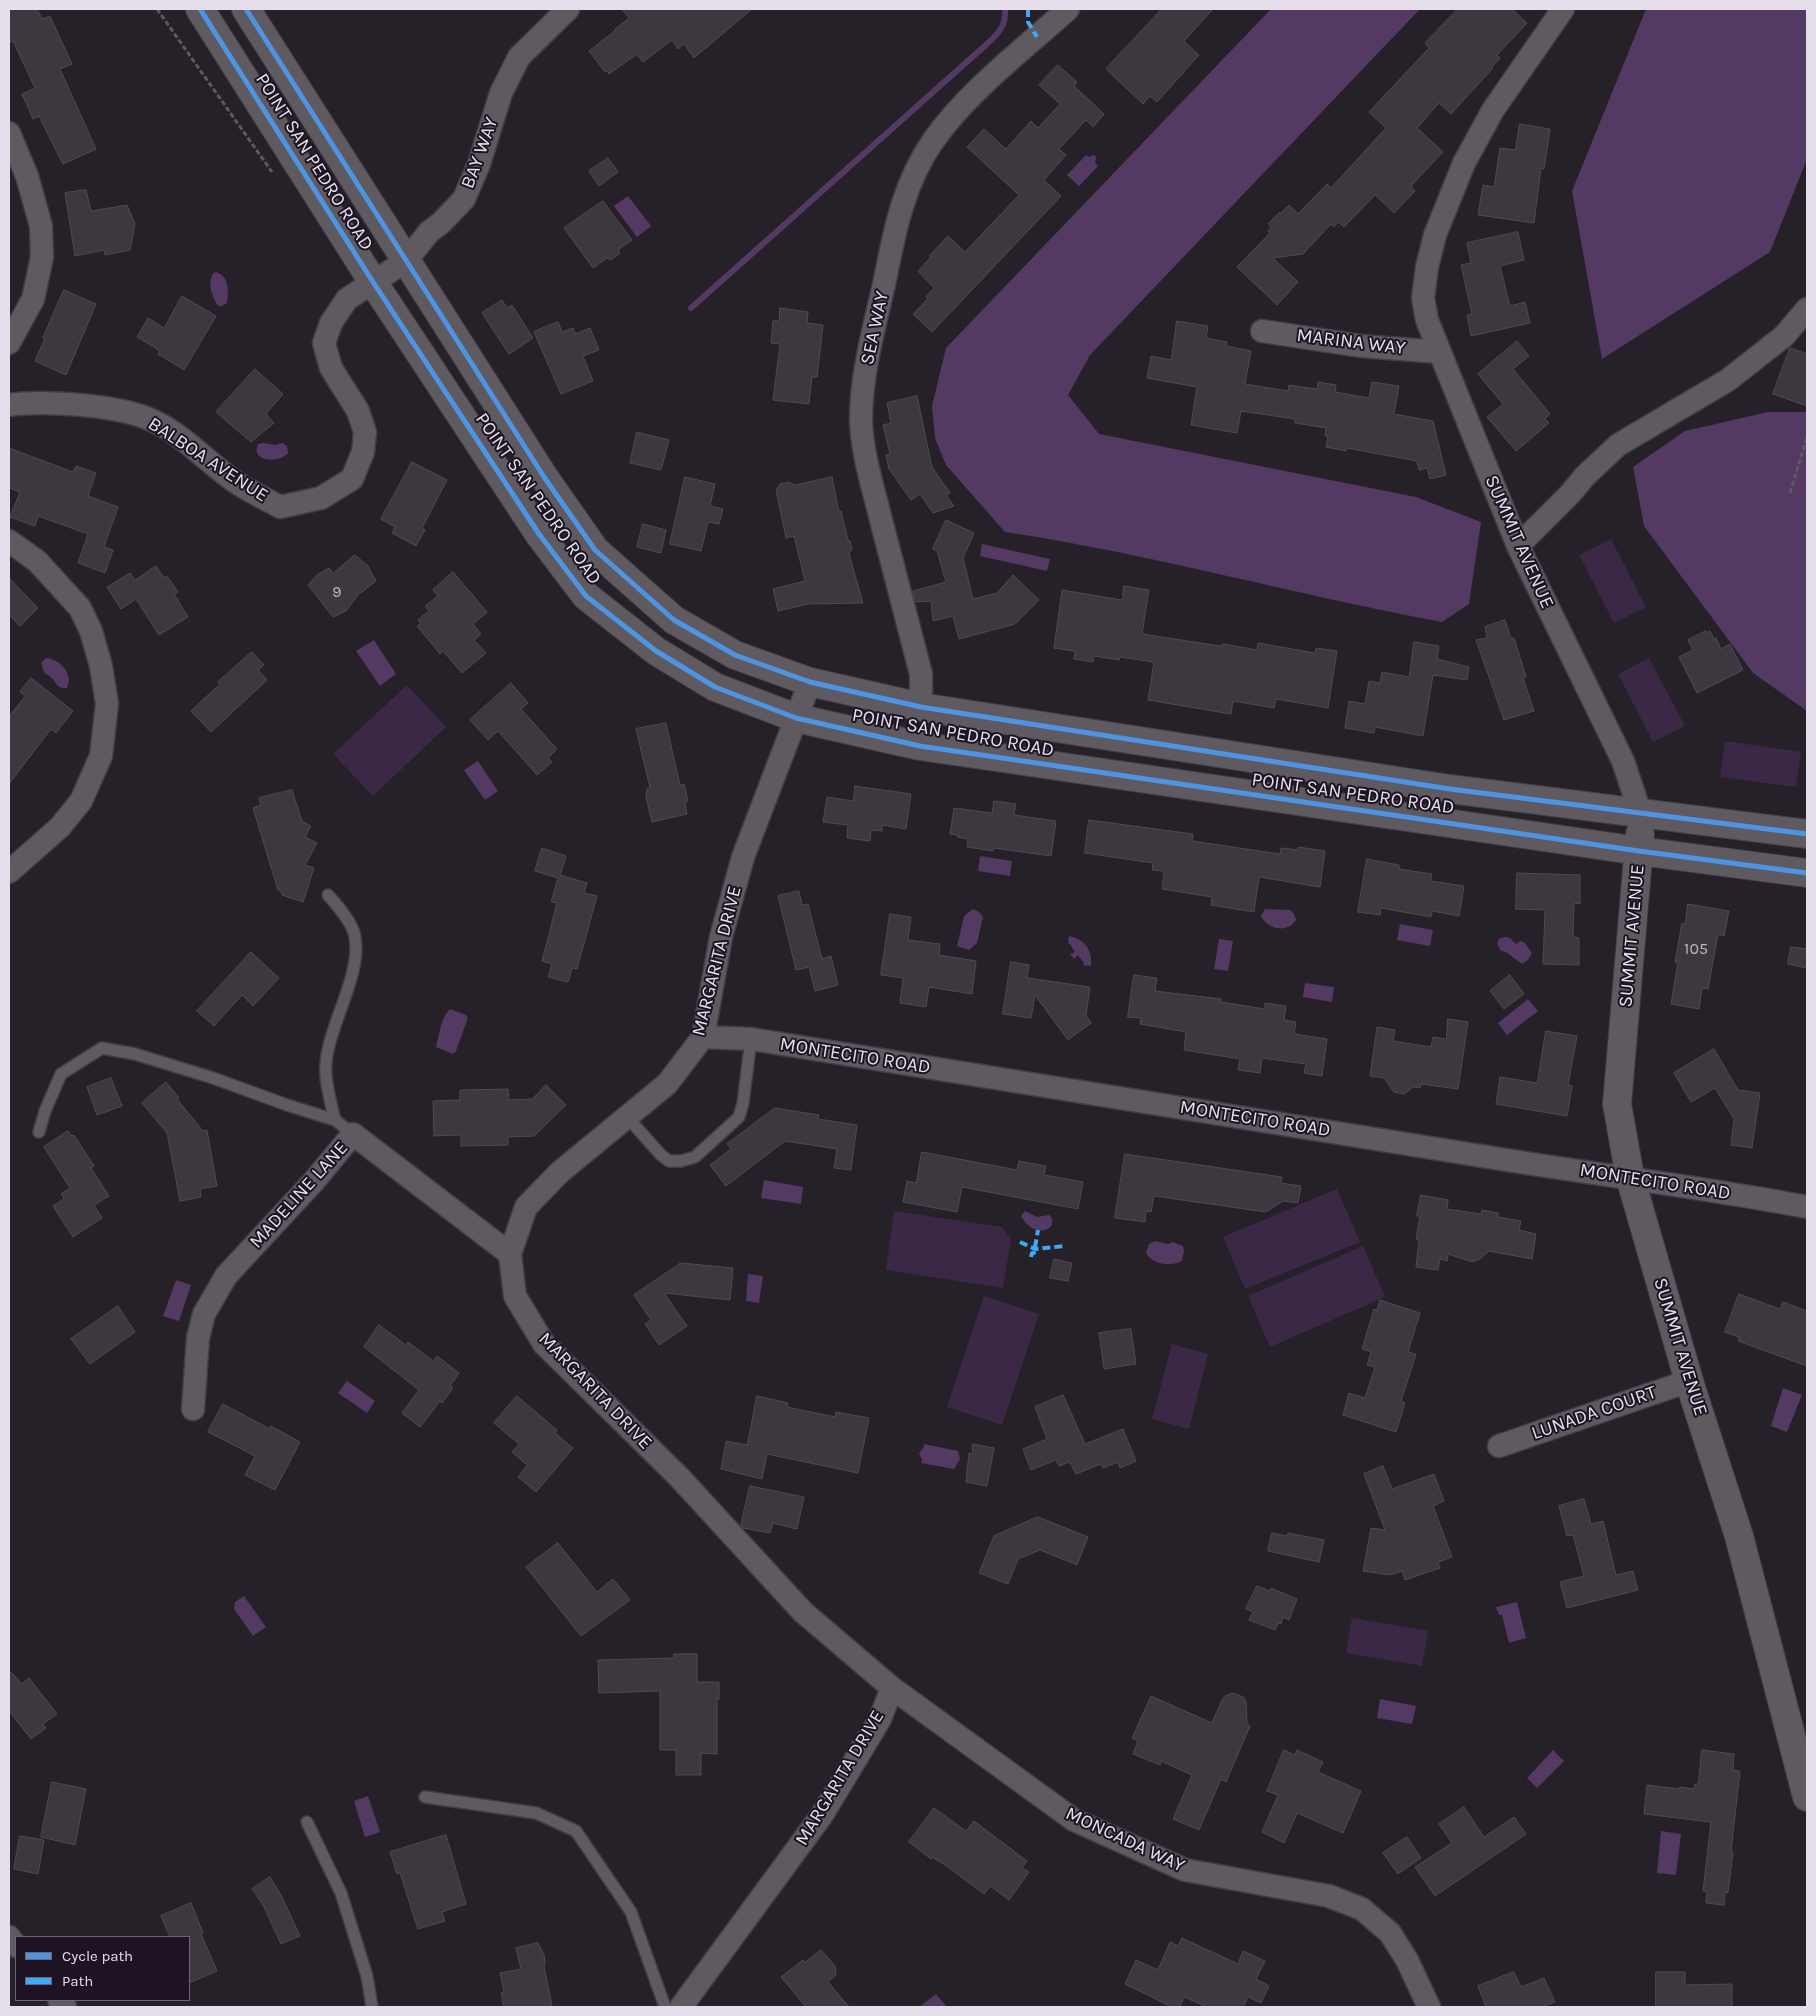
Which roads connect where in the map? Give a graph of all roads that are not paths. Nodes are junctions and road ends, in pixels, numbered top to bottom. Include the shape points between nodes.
1 (200, 9) edge
2 (246, 9) edge
3 (568, 9) edge
4 (1068, 9) edge
5 (1563, 9) edge
6 (9, 133) edge
7 (406, 261) junction
8 (373, 282) junction
9 (1807, 309) edge
10 (1262, 330) dead end
11 (9, 343) edge
12 (1440, 352) junction
13 (9, 405) edge
14 (9, 541) edge
15 (1518, 546) junction
16 (810, 682) junction
17 (921, 707) junction
18 (796, 718) junction
19 (1640, 812) junction
20 (1807, 834) edge
21 (1639, 851) junction
22 (9, 872) edge
23 (1807, 873) edge
24 (328, 895) dead end
25 (702, 1036) junction
26 (751, 1039) junction
27 (628, 1118) junction
28 (335, 1120) junction
29 (39, 1132) dead end
30 (354, 1134) junction
31 (1630, 1177) junction
32 (1807, 1207) edge
33 (510, 1254) junction
34 (1689, 1381) junction
35 (193, 1409) dead end
36 (1499, 1446) dead end
37 (892, 1688) junction
38 (425, 1797) dead end
39 (1807, 1798) edge
40 (307, 1822) dead end
41 (372, 2007) edge
42 (665, 2007) edge
43 (681, 2007) edge
44 (1429, 2007) edge

1 - 8 main road, POINT SAN PEDRO ROAD
2 - 7 main road, POINT SAN PEDRO ROAD
3 - 7 street, BAY WAY via 519,57 501,93 480,164 464,199 429,232
4 - 17 street, SEA WAY via 967,101 933,141 915,172 890,251 865,375 861,422 867,464 920,674
5 - 12 street, SUMMIT AVENUE via 1493,110 1464,163 1435,235 1423,298 1427,320
6 - 11 street via 32,192 41,226 42,257 33,299
7 - 8 street, BAY WAY
7 - 16 main road, POINT SAN PEDRO ROAD via 544,478 595,550 674,620 735,656
8 - 13 street, BALBOA AVENUE via 348,299 331,323 324,343 330,368 358,411 365,432 363,452 352,479 320,498 280,507 238,483 175,434 145,417 109,408 28,402
8 - 18 main road, POINT SAN PEDRO ROAD via 539,534 586,596 656,651 715,688
9 - 15 street via 1784,336 1728,380 1618,445
10 - 12 street, MARINA WAY via 1361,346
12 - 15 street, SUMMIT AVENUE
14 - 22 street via 38,561 80,608 91,631 101,666 107,704 101,756 81,801 60,827
15 - 19 street, SUMMIT AVENUE via 1623,761
16 - 17 main road, POINT SAN PEDRO ROAD
16 - 18 street, MARGARITA DRIVE
17 - 19 main road, POINT SAN PEDRO ROAD via 1450,789
18 - 21 main road, POINT SAN PEDRO ROAD via 920,746
18 - 25 street, MARGARITA DRIVE via 743,857 721,937
19 - 20 main road, POINT SAN PEDRO ROAD
19 - 21 main road, SUMMIT AVENUE
21 - 23 main road, POINT SAN PEDRO ROAD
21 - 31 main road, SUMMIT AVENUE via 1617,1104
24 - 28 lane via 341,910 355,936 354,965 326,1064
25 - 26 street, MONTECITO ROAD
25 - 27 street, MARGARITA DRIVE via 667,1084
26 - 27 lane via 739,1117 695,1157 669,1161
26 - 31 street, MONTECITO ROAD
27 - 33 street, MARGARITA DRIVE via 560,1172 526,1207
28 - 29 lane via 214,1078 135,1054 102,1048 61,1074
28 - 30 lane
30 - 33 street, MADELINE LANE
30 - 35 street, MADELINE LANE via 226,1276 204,1314 198,1338
31 - 32 street, MONTECITO ROAD
31 - 34 main road, SUMMIT AVENUE
33 - 37 street, MARGARITA DRIVE via 515,1296 544,1344 679,1476 803,1612
34 - 36 street, LUNADA COURT
34 - 39 main road, SUMMIT AVENUE via 1739,1536
37 - 43 street, MARGARITA DRIVE via 880,1719 822,1815
37 - 44 street, MONCADA WAY via 1083,1824 1185,1870 1329,1896 1362,1909 1390,1933
38 - 42 lane via 536,1813 576,1831 631,1912
40 - 41 lane via 340,1893 367,1976

